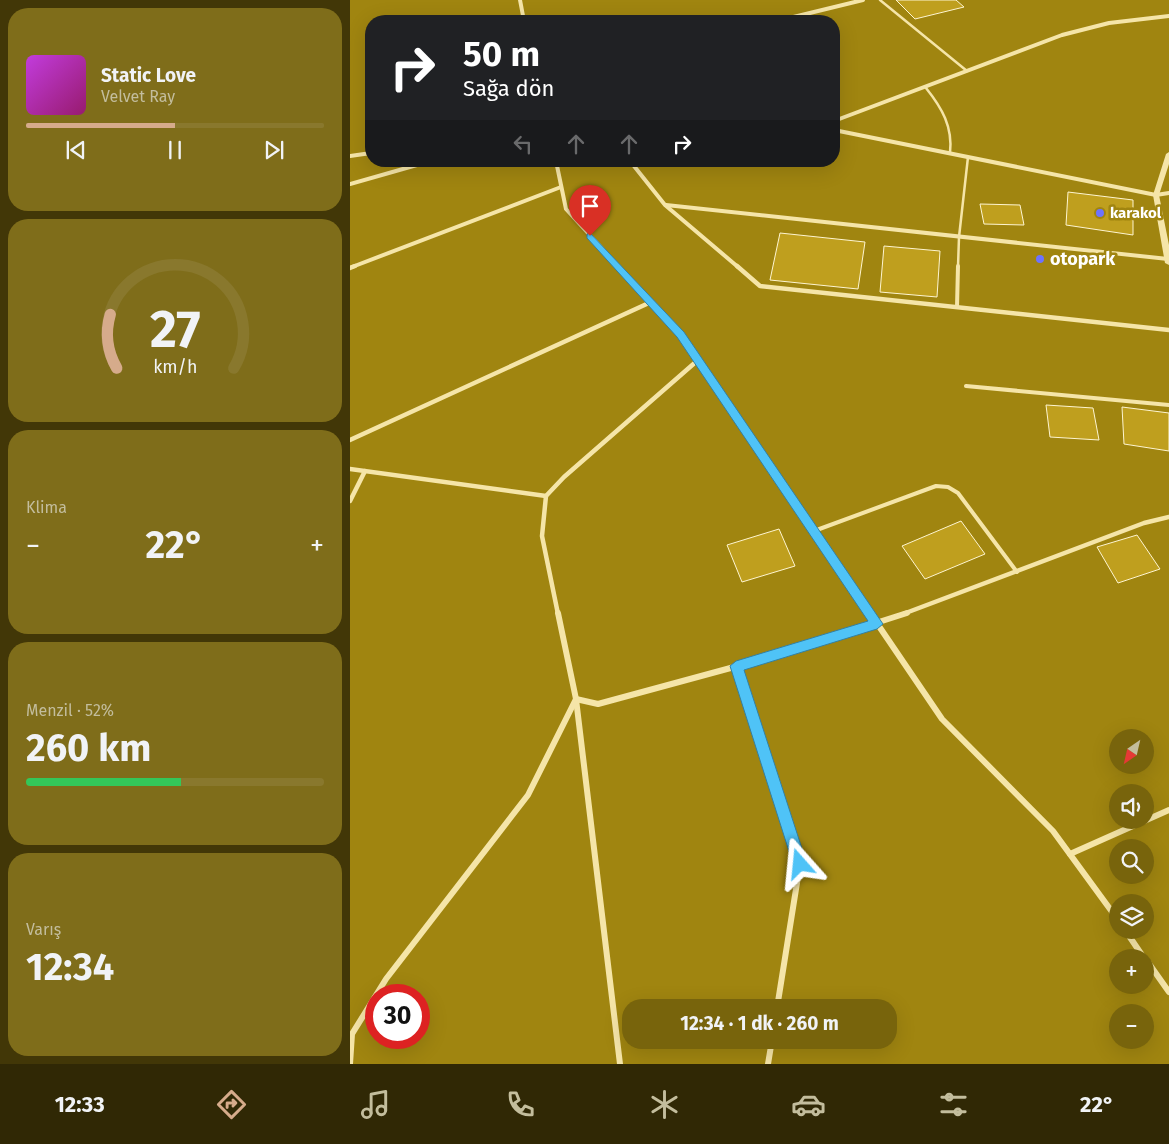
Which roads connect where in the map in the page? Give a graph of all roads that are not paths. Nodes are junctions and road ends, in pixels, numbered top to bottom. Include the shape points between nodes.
1 (520, 0) edge
2 (863, 0) edge
3 (880, 0) edge
4 (523, 15) edge
5 (802, 15) edge
6 (1169, 16) edge
7 (967, 71) junction
8 (926, 88) junction
9 (840, 119) edge
10 (840, 131) edge
11 (365, 154) edge
12 (950, 154) junction
13 (1169, 154) edge
14 (350, 156) edge
15 (968, 157) junction
16 (408, 167) edge
17 (557, 167) edge
18 (635, 167) edge
19 (350, 184) edge
20 (561, 187) junction
21 (1169, 193) edge
22 (1156, 195) junction
23 (665, 205) junction
24 (960, 237) junction
25 (1169, 261) edge
26 (350, 268) edge
27 (651, 302) junction
28 (958, 307) junction
29 (1169, 330) edge
30 (698, 360) junction
31 (966, 386) dead end
32 (1169, 405) edge
33 (350, 440) edge
34 (350, 469) edge
35 (364, 471) junction
36 (546, 496) junction
37 (350, 501) edge
38 (1169, 517) edge
39 (814, 531) junction
40 (1017, 572) junction
41 (877, 624) junction
42 (736, 666) junction
43 (576, 699) junction
44 (1169, 810) edge
45 (1070, 854) junction
46 (1109, 908) edge
47 (1154, 971) edge
48 (1169, 992) edge
49 (778, 999) edge
50 (351, 1032) edge
51 (770, 1049) edge
52 (350, 1064) edge
53 (620, 1064) edge
54 (768, 1064) edge

1 - 4 street
2 - 5 street
3 - 7 lane
6 - 7 street via 1109,23 1062,35
7 - 8 street
8 - 9 street
8 - 12 lane via 942,107 950,127
10 - 12 street
11 - 14 street
12 - 15 street
13 - 22 street
15 - 22 street
15 - 24 lane
16 - 19 street
17 - 20 street
18 - 23 street
20 - 26 street
20 - 27 street via 566,209
21 - 22 street
22 - 25 street
23 - 24 street
23 - 28 street via 760,286
24 - 25 street
24 - 28 lane
27 - 30 street via 681,335
27 - 33 street
28 - 29 street
30 - 36 street
30 - 39 street
31 - 32 lane
34 - 35 street
35 - 36 street
35 - 37 street
36 - 43 street via 542,536
38 - 40 street via 1144,523
39 - 40 lane via 942,486 958,493
39 - 41 street
40 - 41 street
41 - 42 street
41 - 45 street via 942,719 1053,831
42 - 43 street via 598,704
42 - 49 street via 800,864
43 - 50 street via 528,795 386,979
43 - 53 street
44 - 45 street
45 - 46 street
47 - 48 street
50 - 52 street
51 - 54 street

